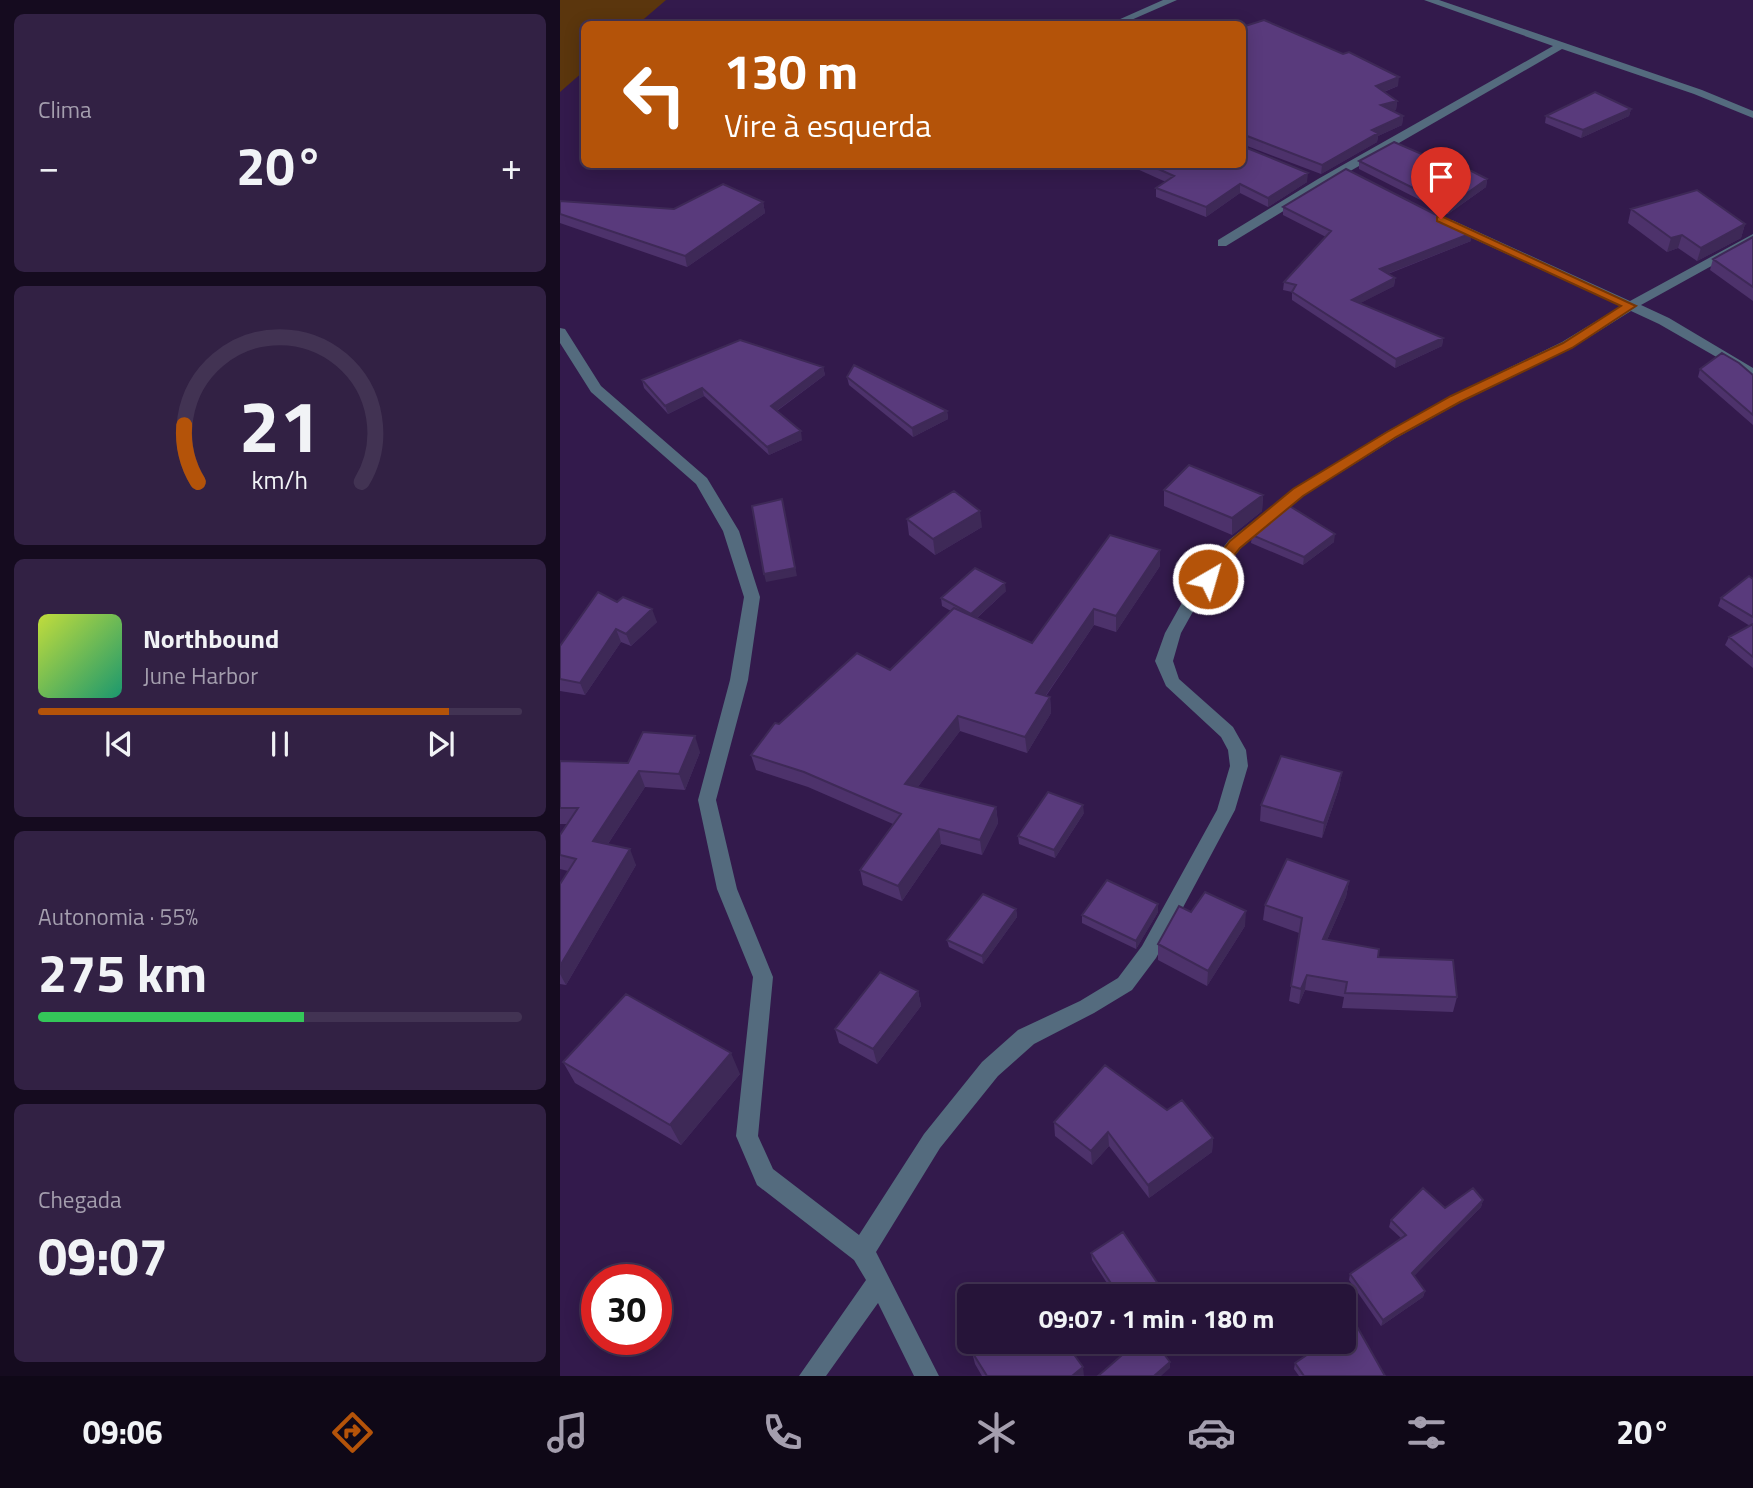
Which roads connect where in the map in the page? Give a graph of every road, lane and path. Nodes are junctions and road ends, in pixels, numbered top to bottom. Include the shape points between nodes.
1 (1172, 0) edge
2 (1429, 0) edge
3 (1121, 21) edge
4 (1560, 46) junction
5 (1753, 115) edge
6 (1441, 219) edge
7 (1753, 239) edge
8 (1222, 243) dead end
9 (1630, 306) junction
10 (560, 332) edge
11 (1753, 374) edge
12 (862, 1252) junction
13 (880, 1281) junction
14 (811, 1376) edge
15 (927, 1376) edge

1 - 3 street
2 - 4 street
4 - 5 street
4 - 8 street via 1352,173 1316,179
6 - 9 street
7 - 9 street
9 - 11 street
9 - 12 street via 1567,345 1391,435 1298,493 1235,544 1194,596 1173,633 1164,661 1172,682 1227,732 1237,750 1240,766 1219,822 1149,952 1125,984 1026,1037 990,1069 932,1141
10 - 12 street via 596,388 702,481 736,544 752,597 739,680 707,800 727,890 762,977 747,1136 765,1177
12 - 13 street
13 - 14 street
13 - 15 street

